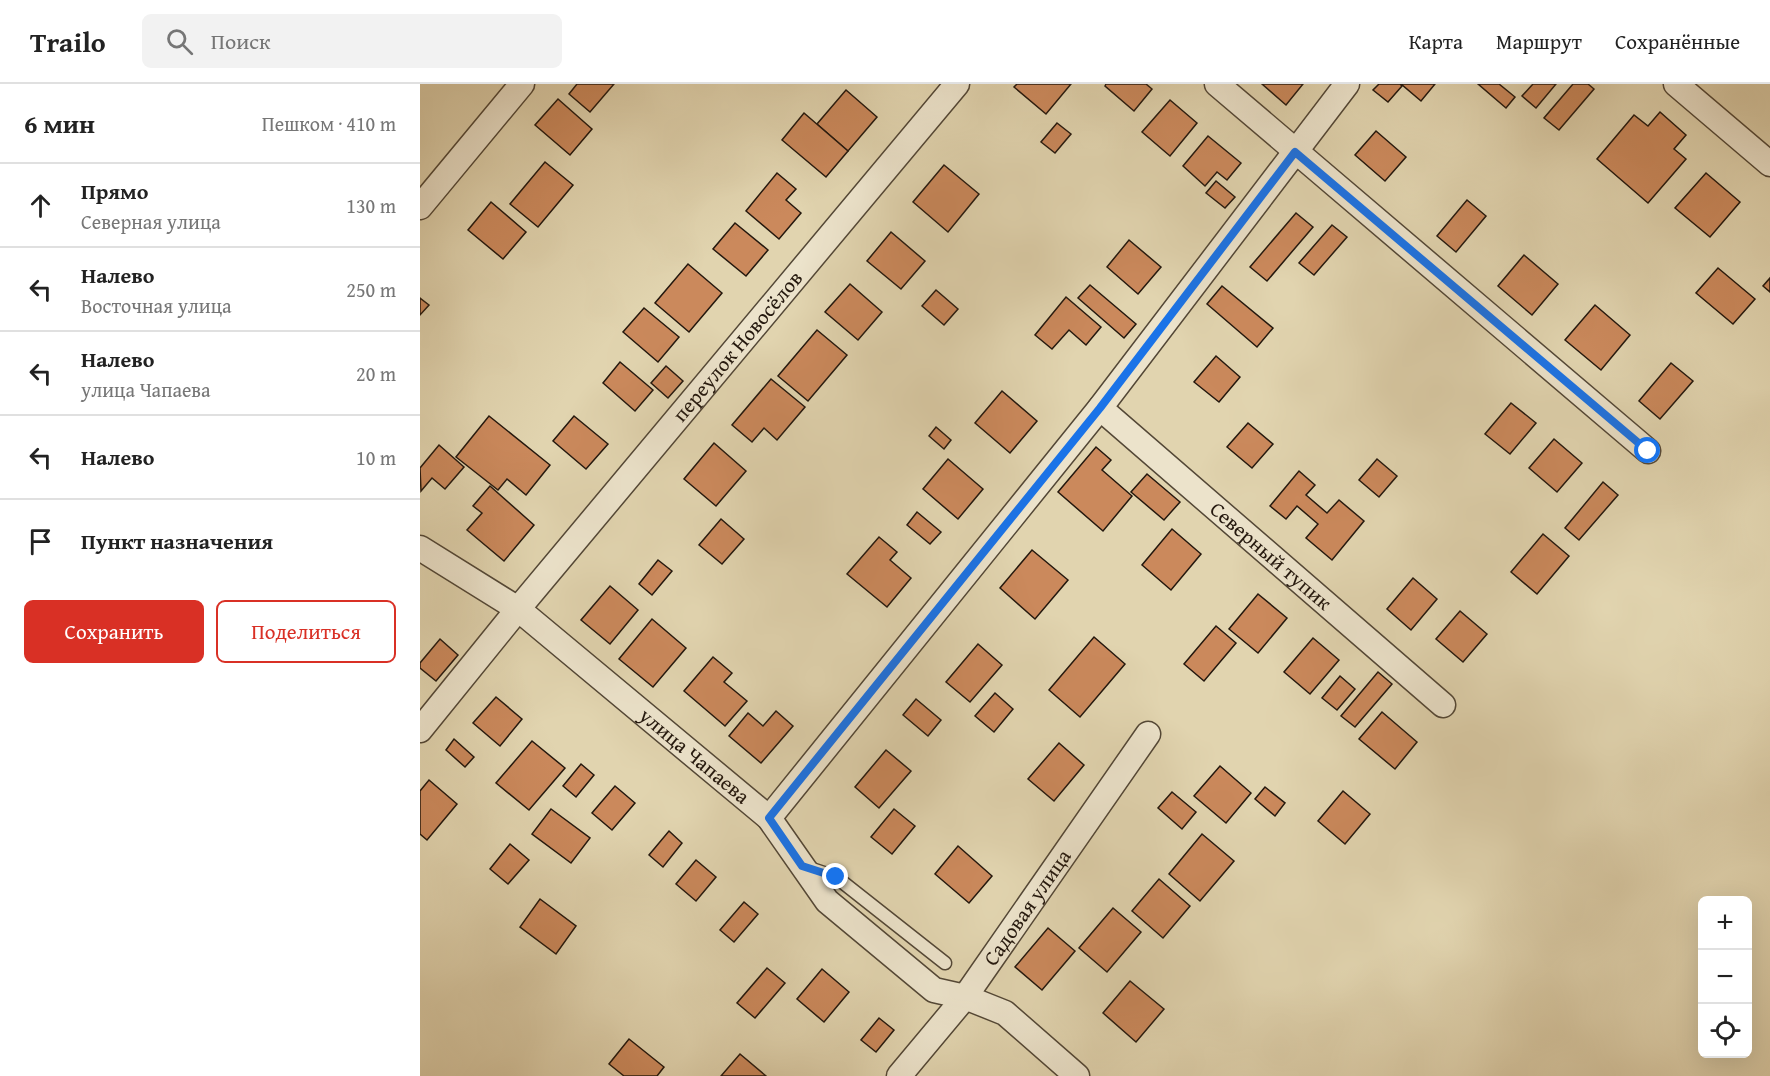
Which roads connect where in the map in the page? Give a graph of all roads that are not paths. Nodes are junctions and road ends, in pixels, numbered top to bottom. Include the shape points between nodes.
1 (522, 84) edge
2 (957, 84) edge
3 (1217, 84) edge
4 (1347, 84) edge
5 (1676, 84) edge
6 (1295, 152) junction
7 (1770, 164) edge
8 (423, 196) edge
9 (1100, 408) junction
10 (1648, 451) dead end
11 (420, 548) edge
12 (518, 609) junction
13 (1443, 705) dead end
14 (420, 730) edge
15 (1148, 734) dead end
16 (769, 818) junction
17 (802, 866) junction
18 (945, 963) dead end
19 (965, 997) junction
20 (1070, 1070) edge
21 (899, 1076) edge

1 - 8 street
2 - 12 street, переулок Новосёлов
3 - 6 street
4 - 6 street
5 - 7 street
6 - 9 street
6 - 10 street
9 - 13 street, Северный тупик
9 - 16 street
11 - 12 street, улица Чапаева
12 - 14 street, переулок Новосёлов
12 - 16 street, улица Чапаева
15 - 19 street, Садовая улица
16 - 17 street, улица Чапаева
17 - 18 lane via 836,877
17 - 19 street, улица Чапаева via 827,901 934,990
19 - 20 street, улица Чапаева via 1005,1013
19 - 21 street, Садовая улица

